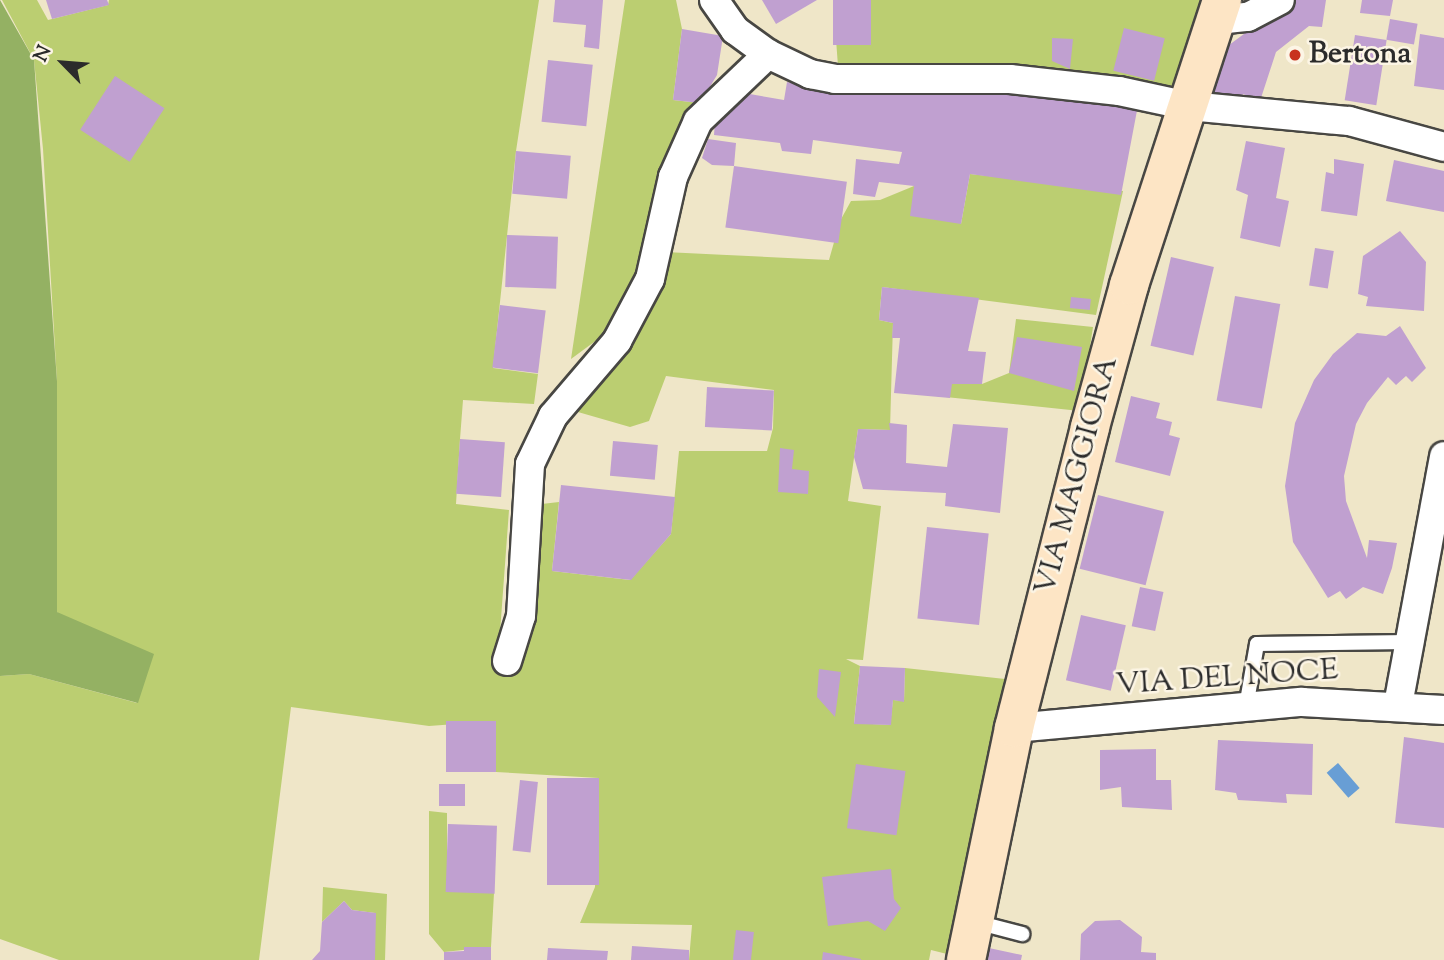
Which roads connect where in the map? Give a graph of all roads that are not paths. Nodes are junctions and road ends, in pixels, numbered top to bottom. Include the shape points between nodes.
1 (714, 0) edge
2 (1280, 0) edge
3 (1220, 10) edge
4 (768, 54) junction
5 (1189, 106) junction
6 (1444, 147) edge
7 (1444, 456) edge
8 (1409, 642) junction
9 (507, 661) dead end
10 (1398, 705) junction
11 (1246, 707) junction
12 (1444, 709) edge
13 (1014, 728) junction
14 (974, 922) junction
15 (1023, 934) dead end
16 (967, 960) edge

1 - 4 street via 736,30
2 - 3 street via 1248,17
3 - 5 street, VIA MAGGIORA
4 - 5 street via 810,74 835,79 1010,79 1119,91
4 - 9 street via 698,121 673,177 650,279 617,341 553,416 530,464 521,617
5 - 6 street via 1349,121
5 - 13 street, VIA MAGGIORA via 1129,285
7 - 8 street
8 - 10 street
8 - 11 lane via 1257,644
10 - 11 street, VIA DEL NOCE via 1302,702
10 - 12 street, VIA DEL NOCE
11 - 13 street, VIA DEL NOCE
13 - 14 street, VIA MAGGIORA
14 - 15 lane
14 - 16 street, VIA MAGGIORA

